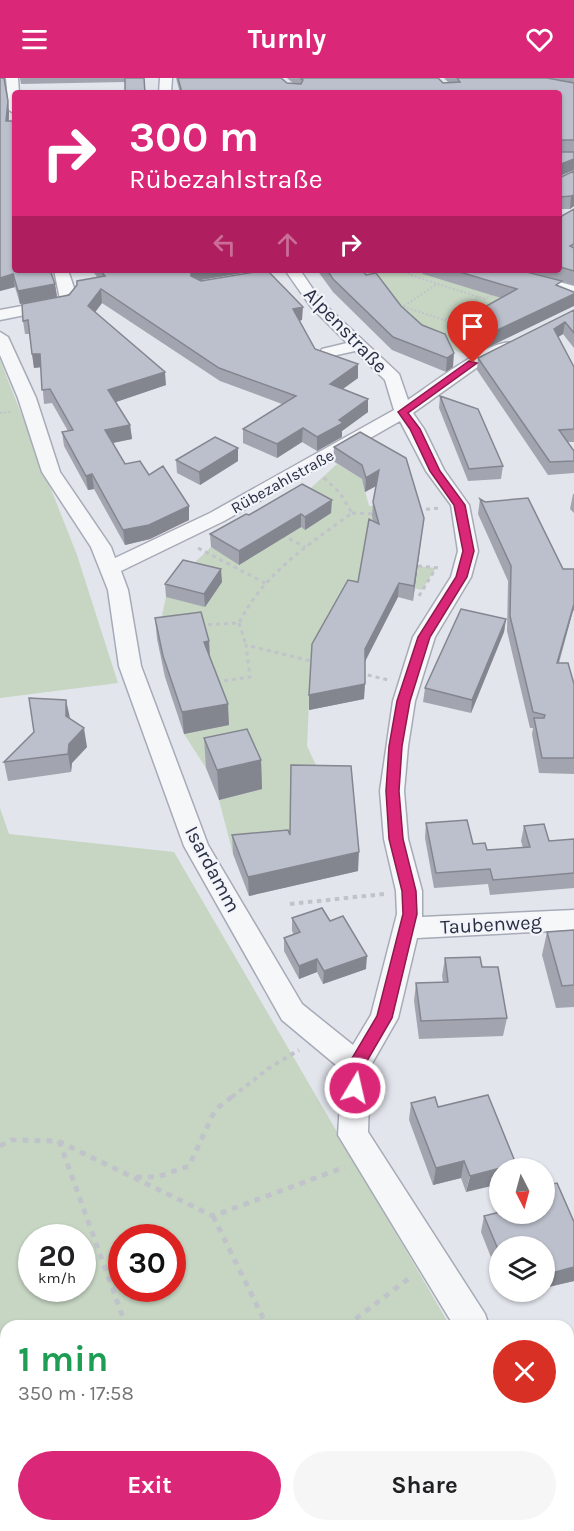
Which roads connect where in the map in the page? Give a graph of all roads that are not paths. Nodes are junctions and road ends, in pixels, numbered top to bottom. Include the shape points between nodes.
1 (62, 273) edge
2 (287, 273) edge
3 (510, 273) edge
4 (574, 291) edge
5 (0, 315) edge
6 (0, 337) edge
7 (523, 338) edge
8 (358, 345) junction
9 (328, 352) edge
10 (403, 412) junction
11 (109, 569) junction
12 (574, 920) edge
13 (407, 928) junction
14 (356, 1065) junction
15 (469, 1320) edge

1 - 5 street via 69,297 65,303
2 - 8 street, Alpenstraße
3 - 4 street
6 - 11 street, Isardamm via 27,398 51,472 100,547
7 - 10 street, Rübezahlstraße via 473,363
8 - 9 street
8 - 10 street, Alpenstraße via 393,378
10 - 11 street, Rübezahlstraße via 179,537
10 - 13 street, Alpenstraße via 459,507 468,551 461,577 424,637 396,746 393,791 396,839 409,891
11 - 14 street, Isardamm via 118,590 130,666 196,846 292,1012
12 - 13 street, Taubenweg
13 - 14 street, Alpenstraße via 384,1018
14 - 15 street via 353,1135

